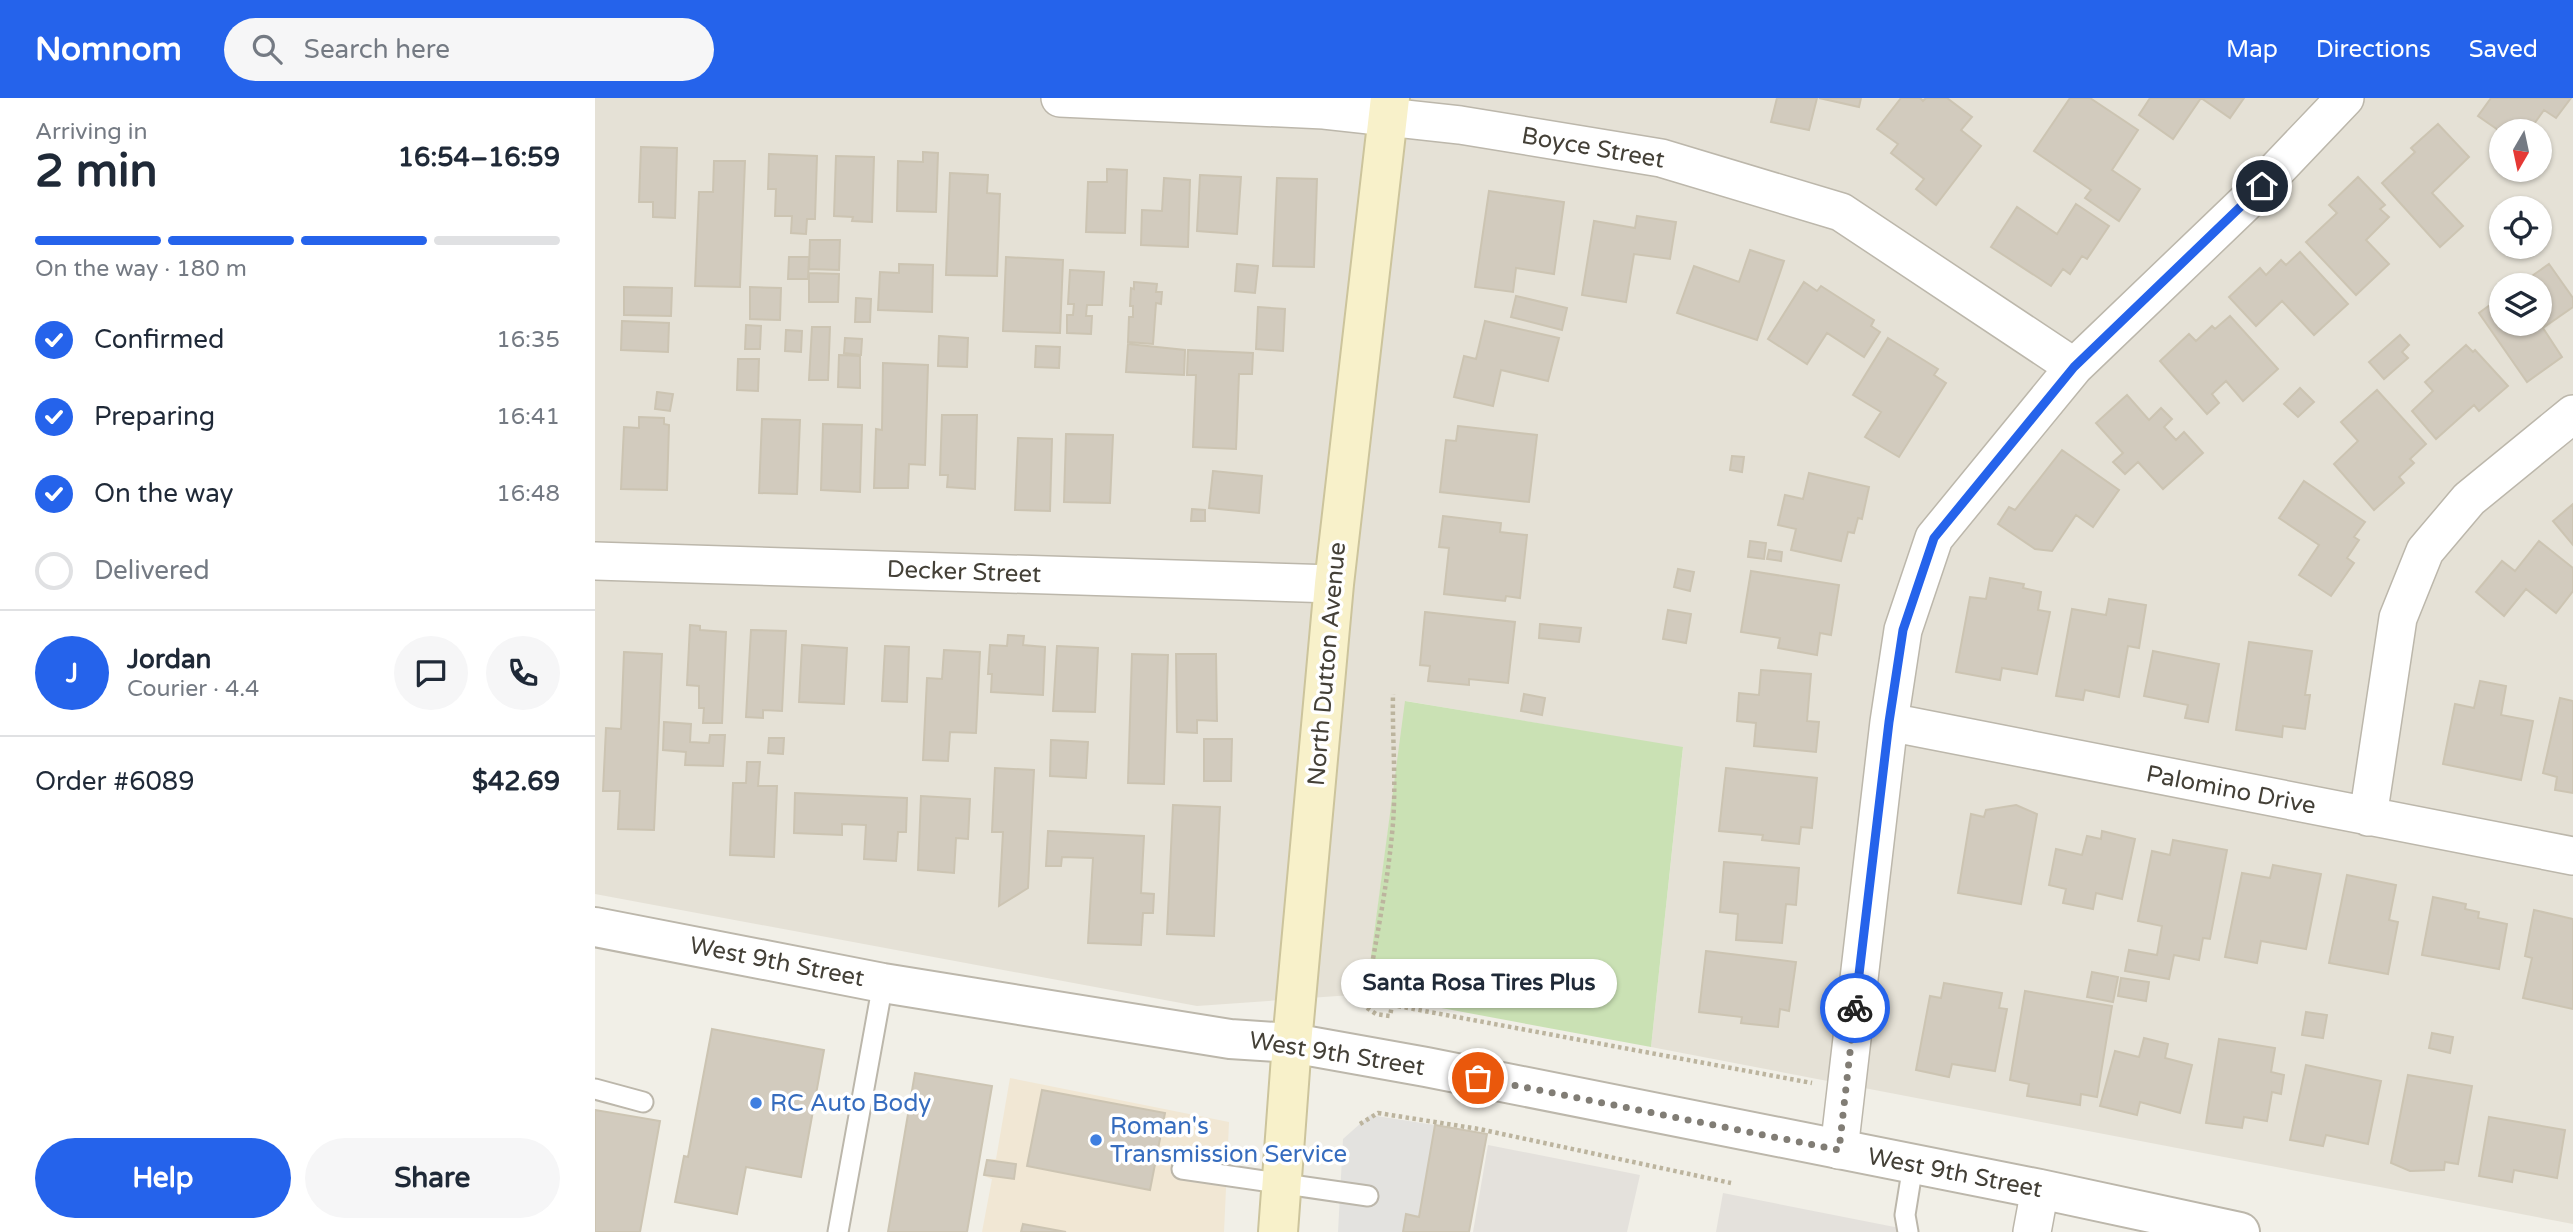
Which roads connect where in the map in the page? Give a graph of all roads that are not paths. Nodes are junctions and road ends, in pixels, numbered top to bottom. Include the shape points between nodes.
1 (1060, 98) edge
2 (2345, 98) edge
3 (1389, 108) edge
4 (2074, 367) junction
5 (2573, 414) edge
6 (595, 561) edge
7 (1334, 584) junction
8 (1889, 722) junction
9 (2368, 817) junction
10 (2573, 856) edge
11 (595, 927) edge
12 (883, 983) junction
13 (1292, 1043) junction
14 (595, 1089) edge
15 (643, 1102) dead end
16 (1839, 1150) junction
17 (1913, 1165) junction
18 (1182, 1169) dead end
19 (1282, 1183) junction
20 (2040, 1189) junction
21 (1369, 1196) dead end
22 (2170, 1225) edge
23 (838, 1232) edge
24 (1278, 1232) edge
25 (1908, 1232) edge
26 (2032, 1232) edge
27 (2240, 1232) edge

1 - 3 street, Boyce Street via 1324,110
2 - 4 street via 2245,204
3 - 4 street, Boyce Street via 1460,125 1661,158 1841,212
3 - 7 main road, North Dutton Avenue
4 - 8 street via 1934,538 1903,630
5 - 9 street via 2469,499 2425,551 2398,618
6 - 7 street, Decker Street
7 - 13 main road, North Dutton Avenue
8 - 9 street, Palomino Drive
8 - 16 street
9 - 10 street, Palomino Drive
11 - 12 street, West 9th Street
12 - 13 street, West 9th Street via 1230,1039
12 - 23 lane
13 - 16 street, West 9th Street
13 - 19 main road, North Dutton Avenue
14 - 15 lane
16 - 17 street, West 9th Street
17 - 20 street, West 9th Street
17 - 25 lane via 1905,1215
18 - 19 lane
19 - 21 lane
19 - 24 main road, North Dutton Avenue
20 - 22 street, West 9th Street
20 - 26 street
22 - 27 street, West 9th Street

